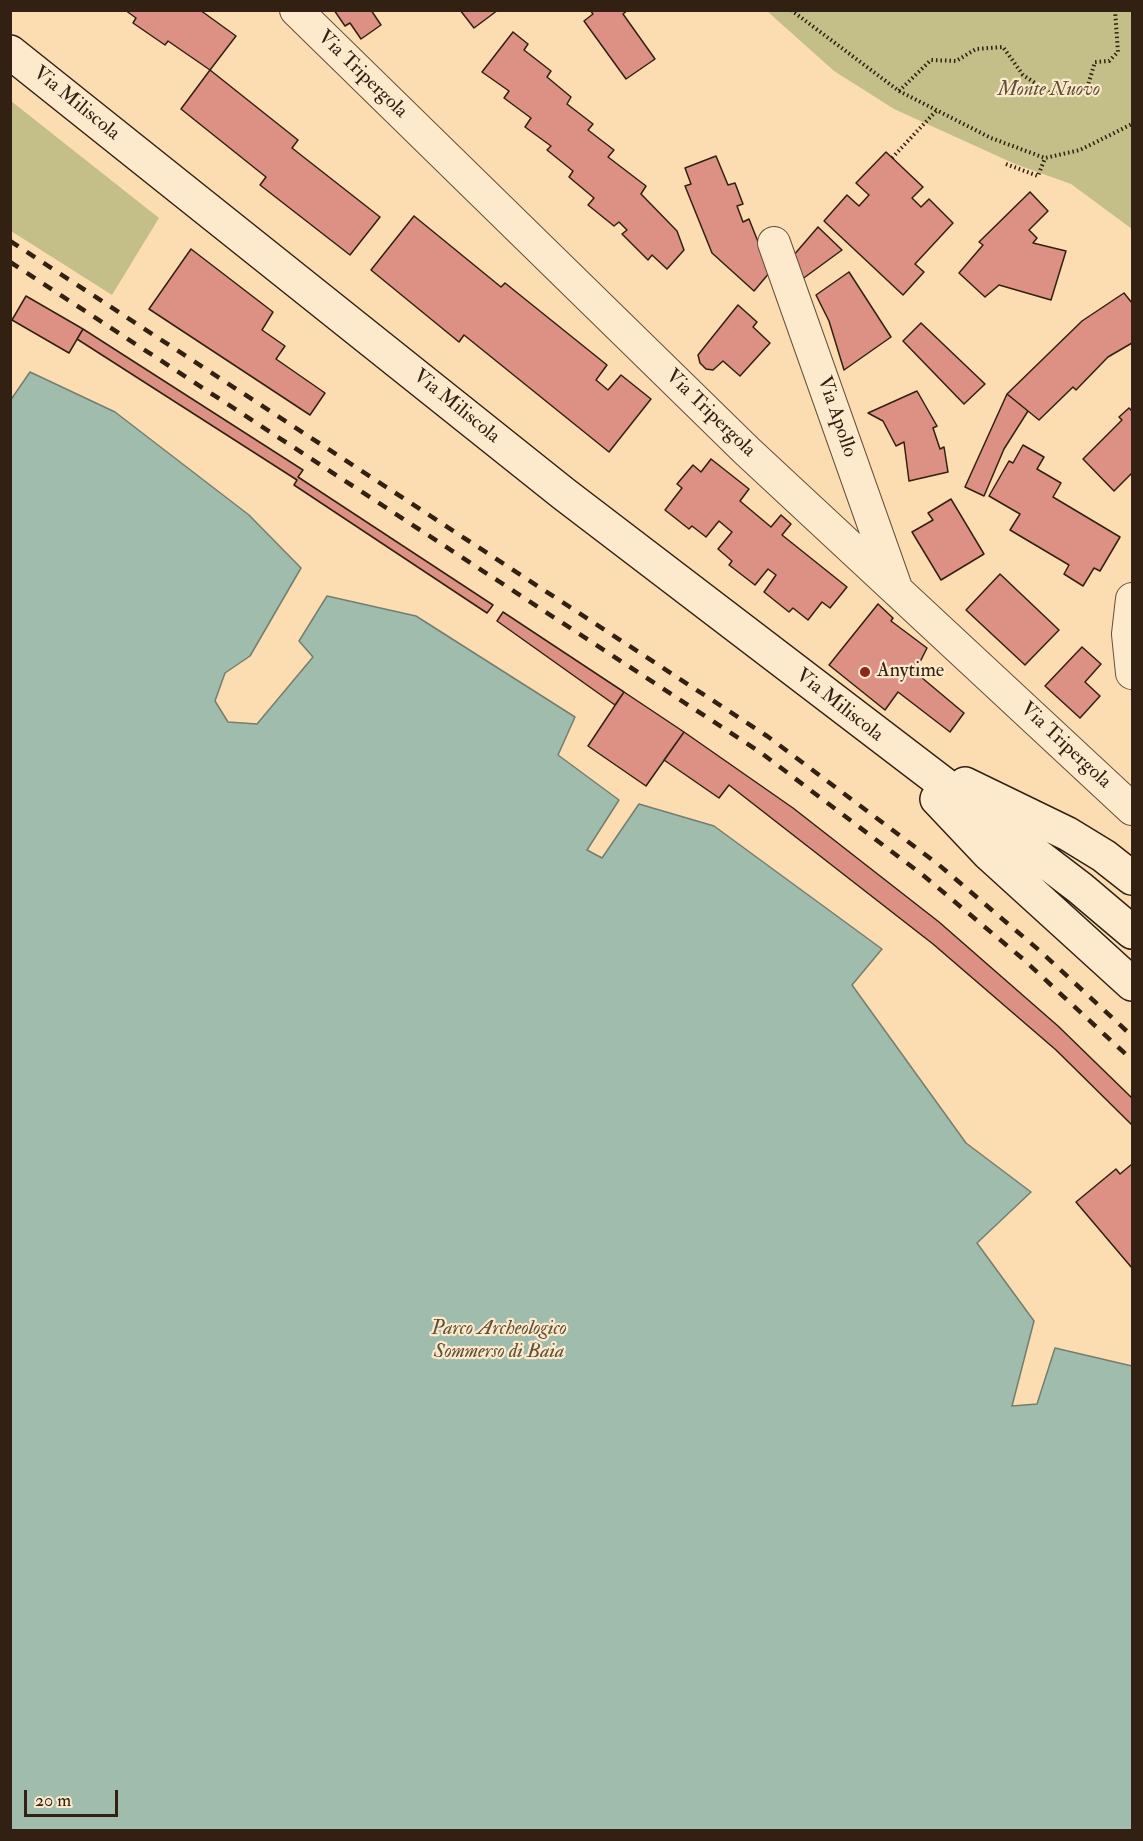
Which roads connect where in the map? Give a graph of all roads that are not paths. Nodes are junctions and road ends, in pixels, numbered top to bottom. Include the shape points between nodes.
1 (296, 10) edge
2 (10, 52) edge
3 (774, 243) dead end
4 (897, 591) junction
5 (1132, 599) edge
6 (1132, 673) edge
7 (905, 757) junction
8 (1132, 809) edge
9 (1132, 878) edge
10 (1132, 932) edge
11 (1132, 984) edge

1 - 4 street, Via Tripergola via 628,336
2 - 7 main road, Via Miliscola via 564,494
3 - 4 street, Via Apollo
4 - 8 street, Via Tripergola
5 - 6 street via 1128,634
7 - 9 main road, Via Miliscola via 1037,818 1104,856
7 - 10 main road, Via Miliscola via 1061,873
7 - 11 main road, Via Miliscola via 946,810 988,853

